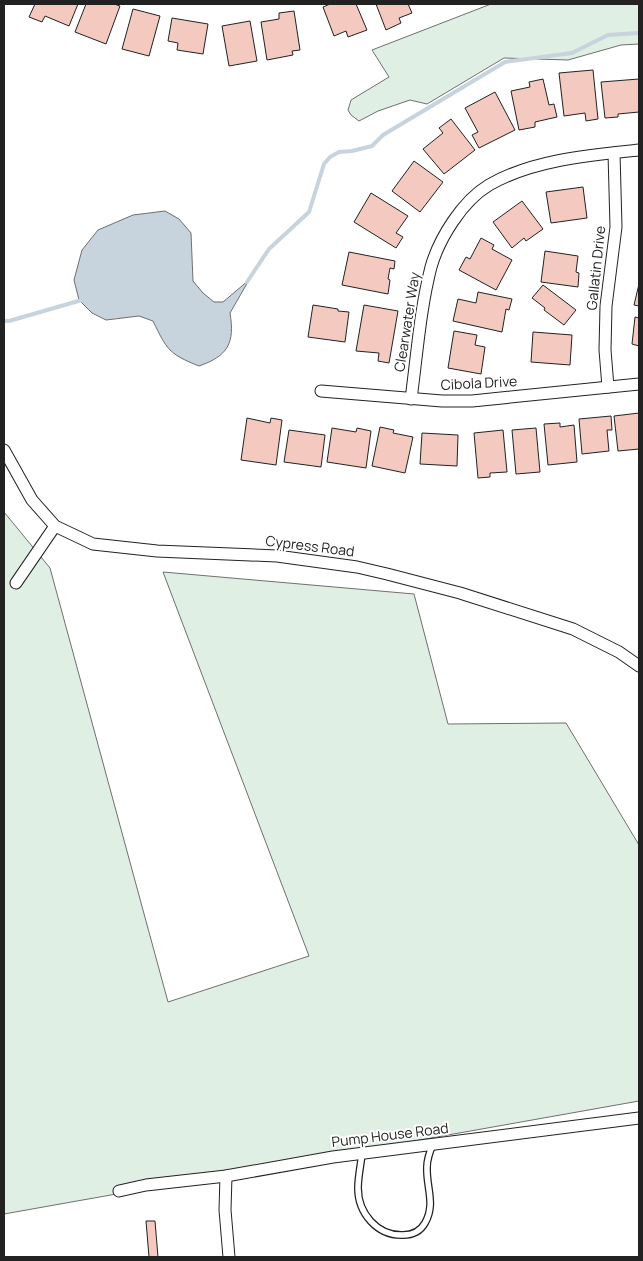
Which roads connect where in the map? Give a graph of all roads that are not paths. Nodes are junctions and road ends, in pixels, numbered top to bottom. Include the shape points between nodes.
1 (639, 150) edge
2 (614, 153) junction
3 (639, 384) edge
4 (608, 387) junction
5 (321, 391) dead end
6 (411, 399) junction
7 (4, 450) edge
8 (55, 526) junction
9 (16, 583) dead end
10 (639, 666) edge
11 (639, 1118) edge
12 (433, 1144) junction
13 (362, 1153) junction
14 (226, 1176) junction
15 (119, 1191) dead end
16 (229, 1257) edge

1 - 2 street, Clearwater Way
2 - 4 street, Gallatin Drive via 616,227 606,306
2 - 6 street, Clearwater Way via 582,156 526,169 488,186 463,208 442,237 432,265 425,293
3 - 4 street, Cibola Drive
4 - 6 street, Cibola Drive via 472,400
5 - 6 street, Cibola Drive
7 - 8 street, Cypress Road via 32,500
8 - 9 street
8 - 10 street, Cypress Road via 93,544 157,551 277,556 357,567 460,592 572,628
11 - 12 street, Pump House Road
12 - 13 street, Pump House Road
12 - 13 lane via 426,1165 431,1203 429,1214 420,1231 410,1235 388,1234 366,1217 358,1188
13 - 14 street, Pump House Road
14 - 15 street, Pump House Road
14 - 16 street

